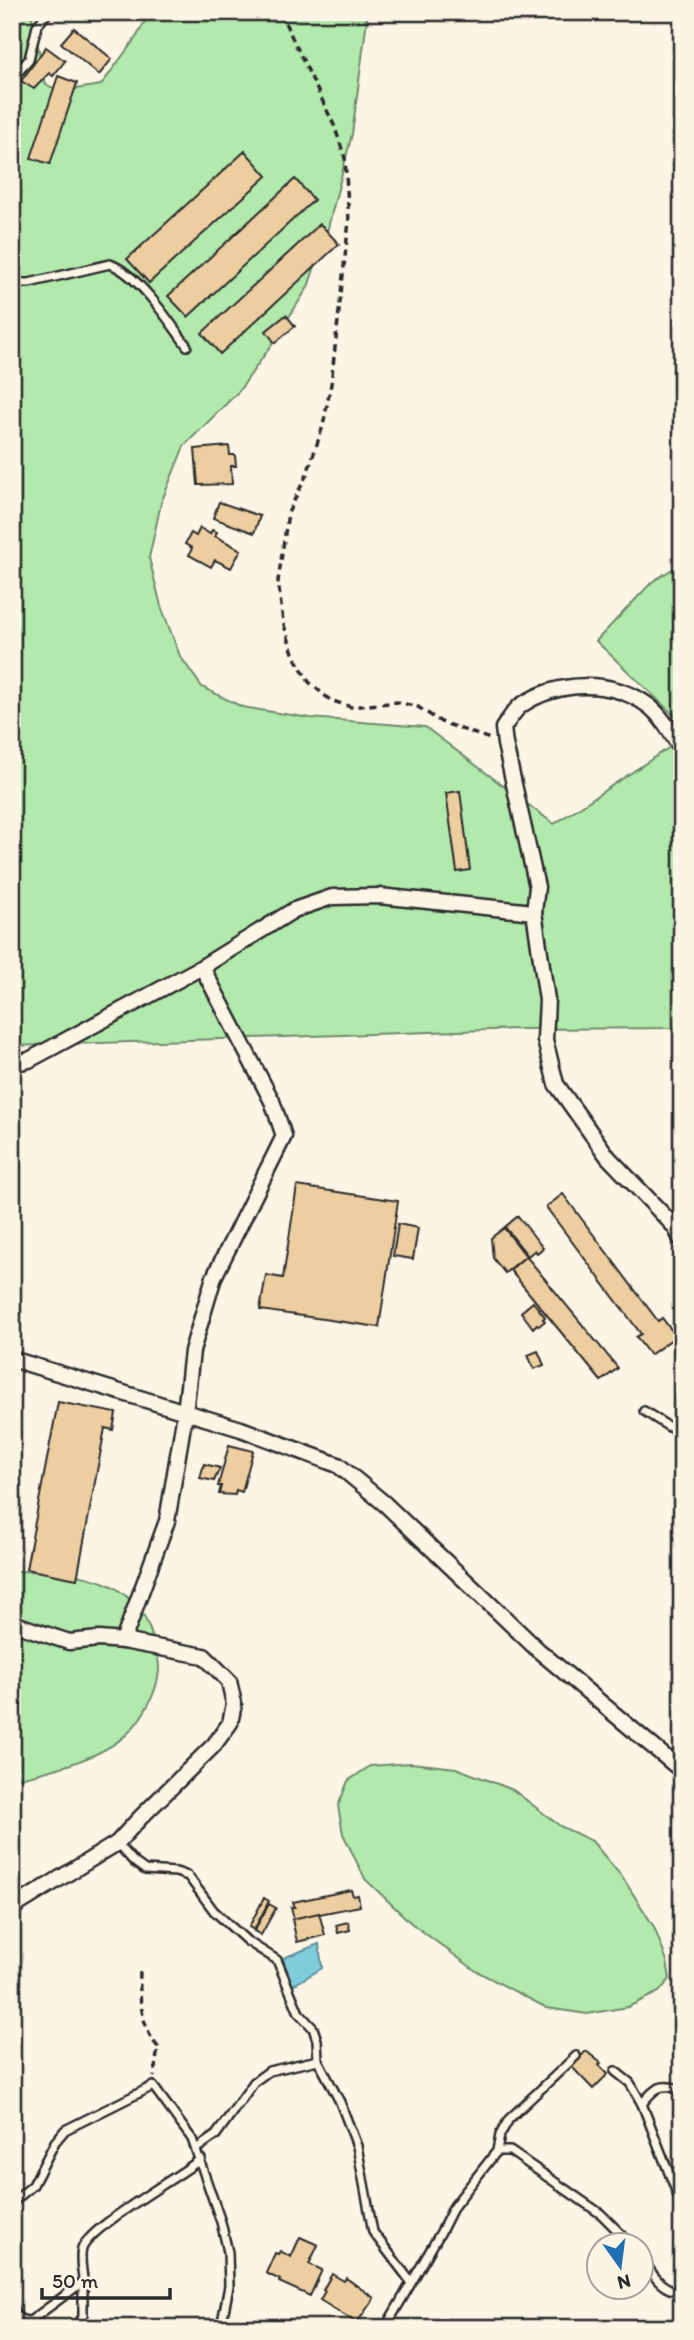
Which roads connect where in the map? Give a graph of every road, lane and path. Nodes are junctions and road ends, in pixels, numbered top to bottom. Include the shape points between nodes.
1 (48, 12) edge
2 (280, 12) edge
3 (12, 80) edge
4 (12, 283) edge
5 (187, 346) dead end
6 (505, 744) junction
7 (682, 750) edge
8 (534, 912) junction
9 (202, 967) junction
10 (12, 1065) edge
11 (682, 1241) edge
12 (12, 1359) edge
13 (644, 1411) dead end
14 (185, 1413) junction
15 (682, 1431) edge
16 (12, 1623) edge
17 (123, 1641) junction
18 (682, 1771) edge
19 (117, 1843) junction
20 (12, 1908) edge
21 (140, 1972) dead end
22 (576, 2056) dead end
23 (318, 2060) junction
24 (615, 2071) dead end
25 (153, 2086) junction
26 (682, 2090) edge
27 (642, 2104) junction
28 (196, 2149) junction
29 (497, 2151) junction
30 (201, 2159) junction
31 (12, 2203) edge
32 (682, 2206) edge
33 (620, 2232) edge
34 (656, 2277) edge
35 (83, 2282) junction
36 (411, 2282) junction
37 (682, 2291) edge
38 (12, 2298) edge
39 (77, 2328) edge
40 (219, 2328) edge
41 (244, 2328) edge
42 (385, 2328) edge

1 - 3 lane via 37,26 29,60
2 - 6 path via 345,158 349,221 323,426 288,513 278,581 284,622 309,682 330,700 351,707 397,702
4 - 5 lane via 110,264 122,268
6 - 7 street via 503,728 519,707 557,689 597,685 650,707
6 - 8 street via 537,887
8 - 9 street via 379,896 332,897 294,910
8 - 11 street via 547,1000 545,1040 556,1084 608,1157 675,1227
9 - 10 street
9 - 14 street via 272,1101 284,1136 214,1277 192,1351
12 - 14 street
13 - 15 lane
14 - 17 street via 167,1521
14 - 18 street via 338,1465 538,1650
16 - 17 street via 68,1642
17 - 19 street via 204,1657 229,1681 234,1704 230,1723 214,1745
19 - 20 street
19 - 23 lane via 145,1870 188,1876 214,1911 277,1960 299,2013 313,2028
21 - 25 path via 139,1996 158,2047
22 - 29 lane via 509,2119
23 - 28 lane via 269,2071 254,2082 216,2135
23 - 36 lane via 357,2146 373,2232
24 - 27 lane via 630,2083
25 - 28 lane
25 - 31 lane via 65,2130 33,2185
26 - 27 lane via 667,2085 652,2090
27 - 32 lane
28 - 30 lane
29 - 33 lane via 510,2151
29 - 36 lane via 454,2206
30 - 35 lane via 86,2240 81,2252
30 - 40 lane via 228,2252 229,2286
34 - 37 lane via 663,2287
35 - 38 lane via 30,2321 15,2316
35 - 39 lane via 83,2315
36 - 42 lane
40 - 41 street

